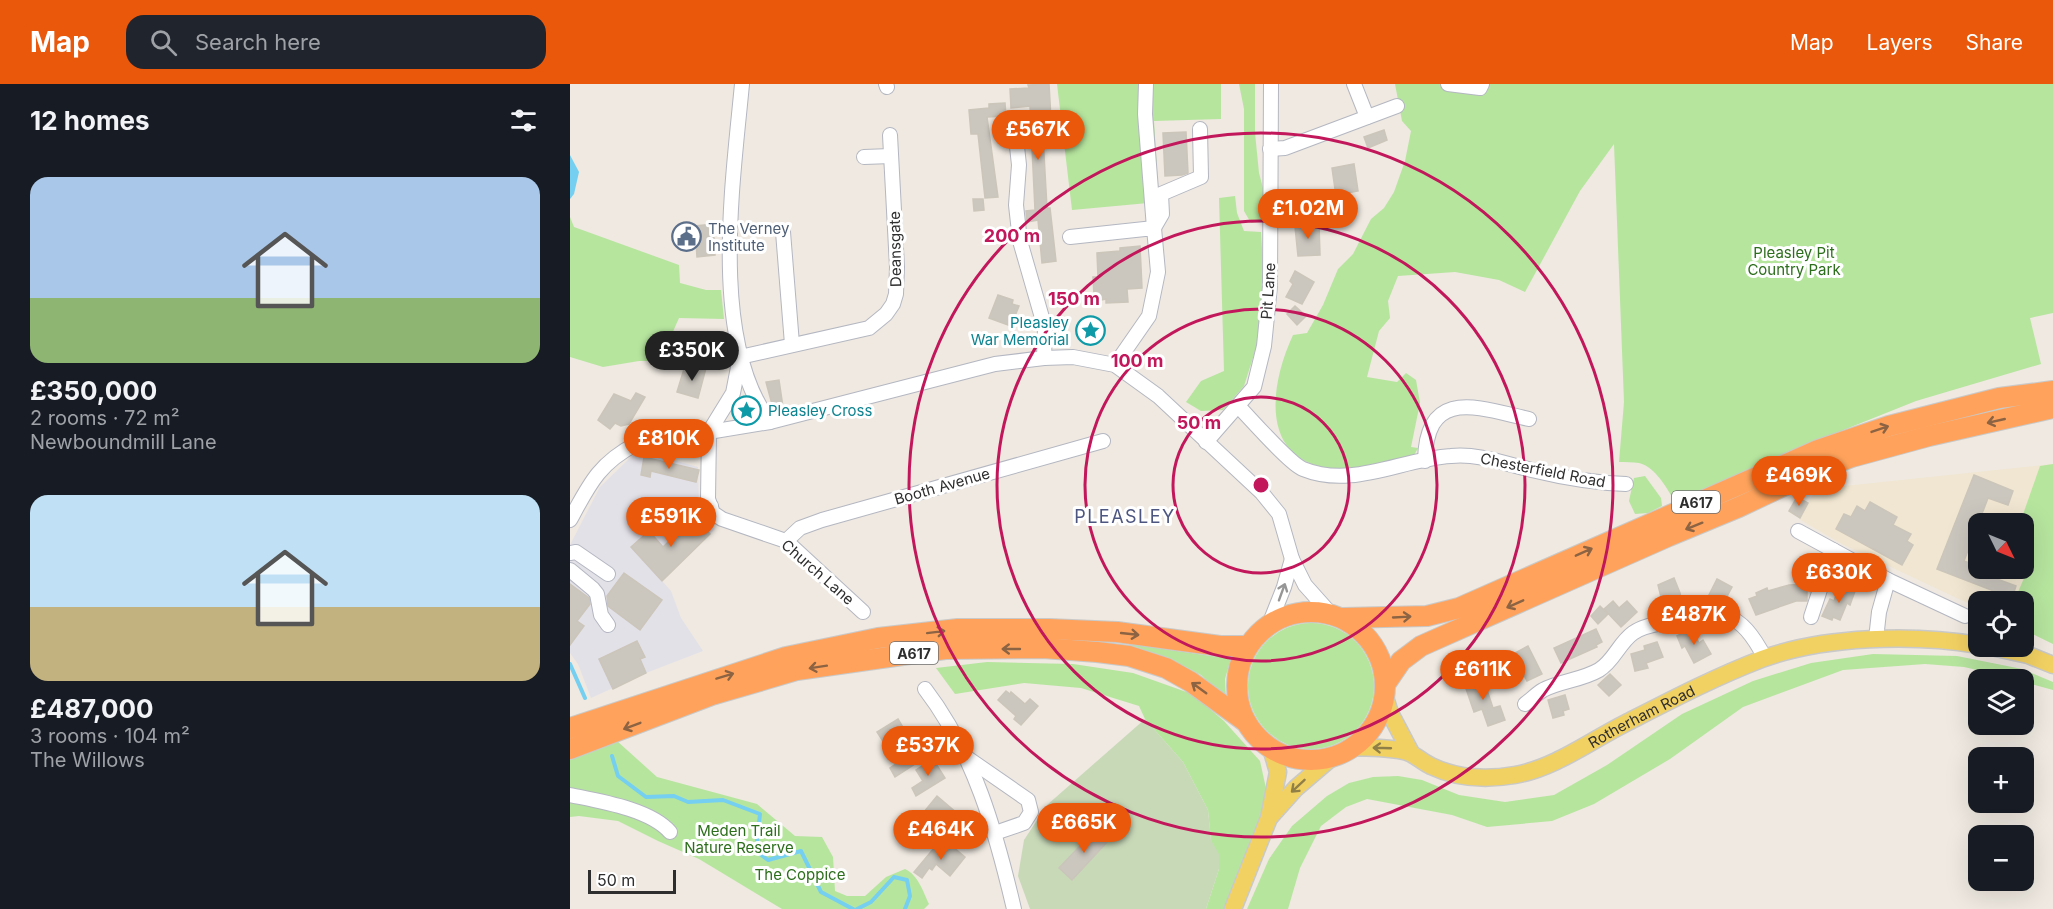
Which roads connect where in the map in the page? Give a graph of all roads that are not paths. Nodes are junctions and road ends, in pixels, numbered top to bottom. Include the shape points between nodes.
1 (742, 84) edge
2 (1146, 84) edge
3 (1271, 84) edge
4 (1354, 84) edge
5 (1448, 84) edge
6 (1482, 84) edge
7 (1397, 106) dead end
8 (1367, 117) junction
9 (1200, 129) dead end
10 (890, 135) dead end
11 (1012, 137) dead end
12 (1270, 149) junction
13 (891, 156) junction
14 (864, 157) dead end
15 (1154, 228) junction
16 (783, 232) dead end
17 (1070, 237) dead end
18 (792, 344) junction
19 (740, 357) junction
20 (1044, 357) junction
21 (1115, 365) junction
22 (2053, 391) edge
23 (1238, 406) junction
24 (2053, 408) edge
25 (1529, 419) dead end
26 (770, 422) junction
27 (709, 432) junction
28 (1103, 441) dead end
29 (1206, 442) junction
30 (1425, 461) junction
31 (1626, 484) dead end
32 (711, 506) junction
33 (654, 513) dead end
34 (570, 520) edge
35 (1798, 531) dead end
36 (786, 541) junction
37 (1833, 550) junction
38 (570, 554) edge
39 (1292, 559) junction
40 (570, 570) edge
41 (608, 574) dead end
42 (1888, 580) junction
43 (863, 612) dead end
44 (1336, 616) junction
45 (1965, 616) dead end
46 (1811, 617) dead end
47 (1269, 625) junction
48 (608, 626) dead end
49 (1876, 639) junction
50 (1968, 643) edge
51 (1247, 646) junction
52 (2033, 657) edge
53 (1765, 658) junction
54 (2053, 665) edge
55 (1385, 688) junction
56 (925, 689) dead end
57 (1525, 704) dead end
58 (1246, 722) junction
59 (570, 728) edge
60 (1353, 747) junction
61 (1271, 748) junction
62 (570, 749) edge
63 (1411, 753) junction
64 (966, 757) junction
65 (1331, 758) junction
66 (570, 795) edge
67 (1269, 818) junction
68 (670, 832) dead end
69 (995, 833) junction
70 (1014, 909) edge
71 (1233, 909) edge

1 - 19 street via 730,212 731,277
2 - 15 street
3 - 12 street, Pit Lane
4 - 8 street
5 - 6 street via 1480,88
7 - 8 street
8 - 12 street via 1285,148
9 - 15 street via 1201,177 1161,194 1162,214
10 - 13 street, Deansgate
11 - 20 street via 1019,165 1016,205 1020,242 1045,328
12 - 23 street, Pit Lane via 1270,286 1264,346 1254,387
13 - 14 street
13 - 18 street, Deansgate via 897,267 893,304 869,328
15 - 17 street
15 - 21 street via 1158,272 1149,316
16 - 18 street via 792,249
18 - 19 street, Deansgate
19 - 26 street via 761,410
19 - 27 street via 734,393
20 - 21 street via 1073,357
20 - 26 street via 970,369
21 - 29 street via 1158,396
44 -> 22 highway, A617 via 1428,616 1459,608 1818,450 1966,406
23 - 29 street, Pit Lane
23 - 30 street, Chesterfield Road via 1301,468 1328,476 1363,475
24 -> 55 highway, A617 via 1929,436 1815,471 1421,646 1401,661
25 - 30 street via 1463,406 1446,410 1432,425 1425,445
26 - 27 street
27 - 32 street
27 - 34 street via 636,444 617,453 589,484
28 - 36 street, Booth Avenue via 822,520 800,528
29 - 39 street via 1262,493 1279,514
30 - 31 street, Chesterfield Road via 1451,456 1490,459 1586,481
32 - 33 street
32 - 36 street, Church Lane via 722,519
35 - 37 street
36 - 43 street, Church Lane
37 - 42 street
37 - 46 street
38 - 41 street via 576,552
39 - 44 street via 1305,585
47 -> 39 street
40 - 48 street via 597,594 601,615
42 - 45 street
42 - 49 street via 1878,612
44 - 47 highway via 1304,611
44 - 55 highway via 1371,641 1382,665
47 - 51 highway
49 - 50 main road, Rotherham Road
49 - 53 main road, Rotherham Road via 1823,644
51 - 58 highway via 1236,687
59 -> 51 highway, A617 via 786,657 878,638 958,629 1049,629
52 - 54 main road
53 - 57 street via 1744,625 1728,617 1707,614 1643,628 1626,638 1598,670 1543,690
53 - 63 main road, Rotherham Road via 1708,681 1553,763 1518,774 1490,779 1455,776
55 - 60 highway via 1382,707 1371,729
55 - 63 main road via 1390,712
56 - 64 street
58 - 61 highway
58 -> 62 highway, A617 via 1191,682 1166,668 1129,656 1043,648 945,649 797,670 712,695
63 -> 60 main road, Rotherham Road
60 - 65 highway
61 - 65 highway via 1306,760
61 - 67 main road via 1278,772
64 - 69 street
64 - 69 street via 1028,800 1031,812 1024,823
65 -> 67 main road
66 - 68 street via 628,810 663,824
67 - 71 main road
69 - 70 street

